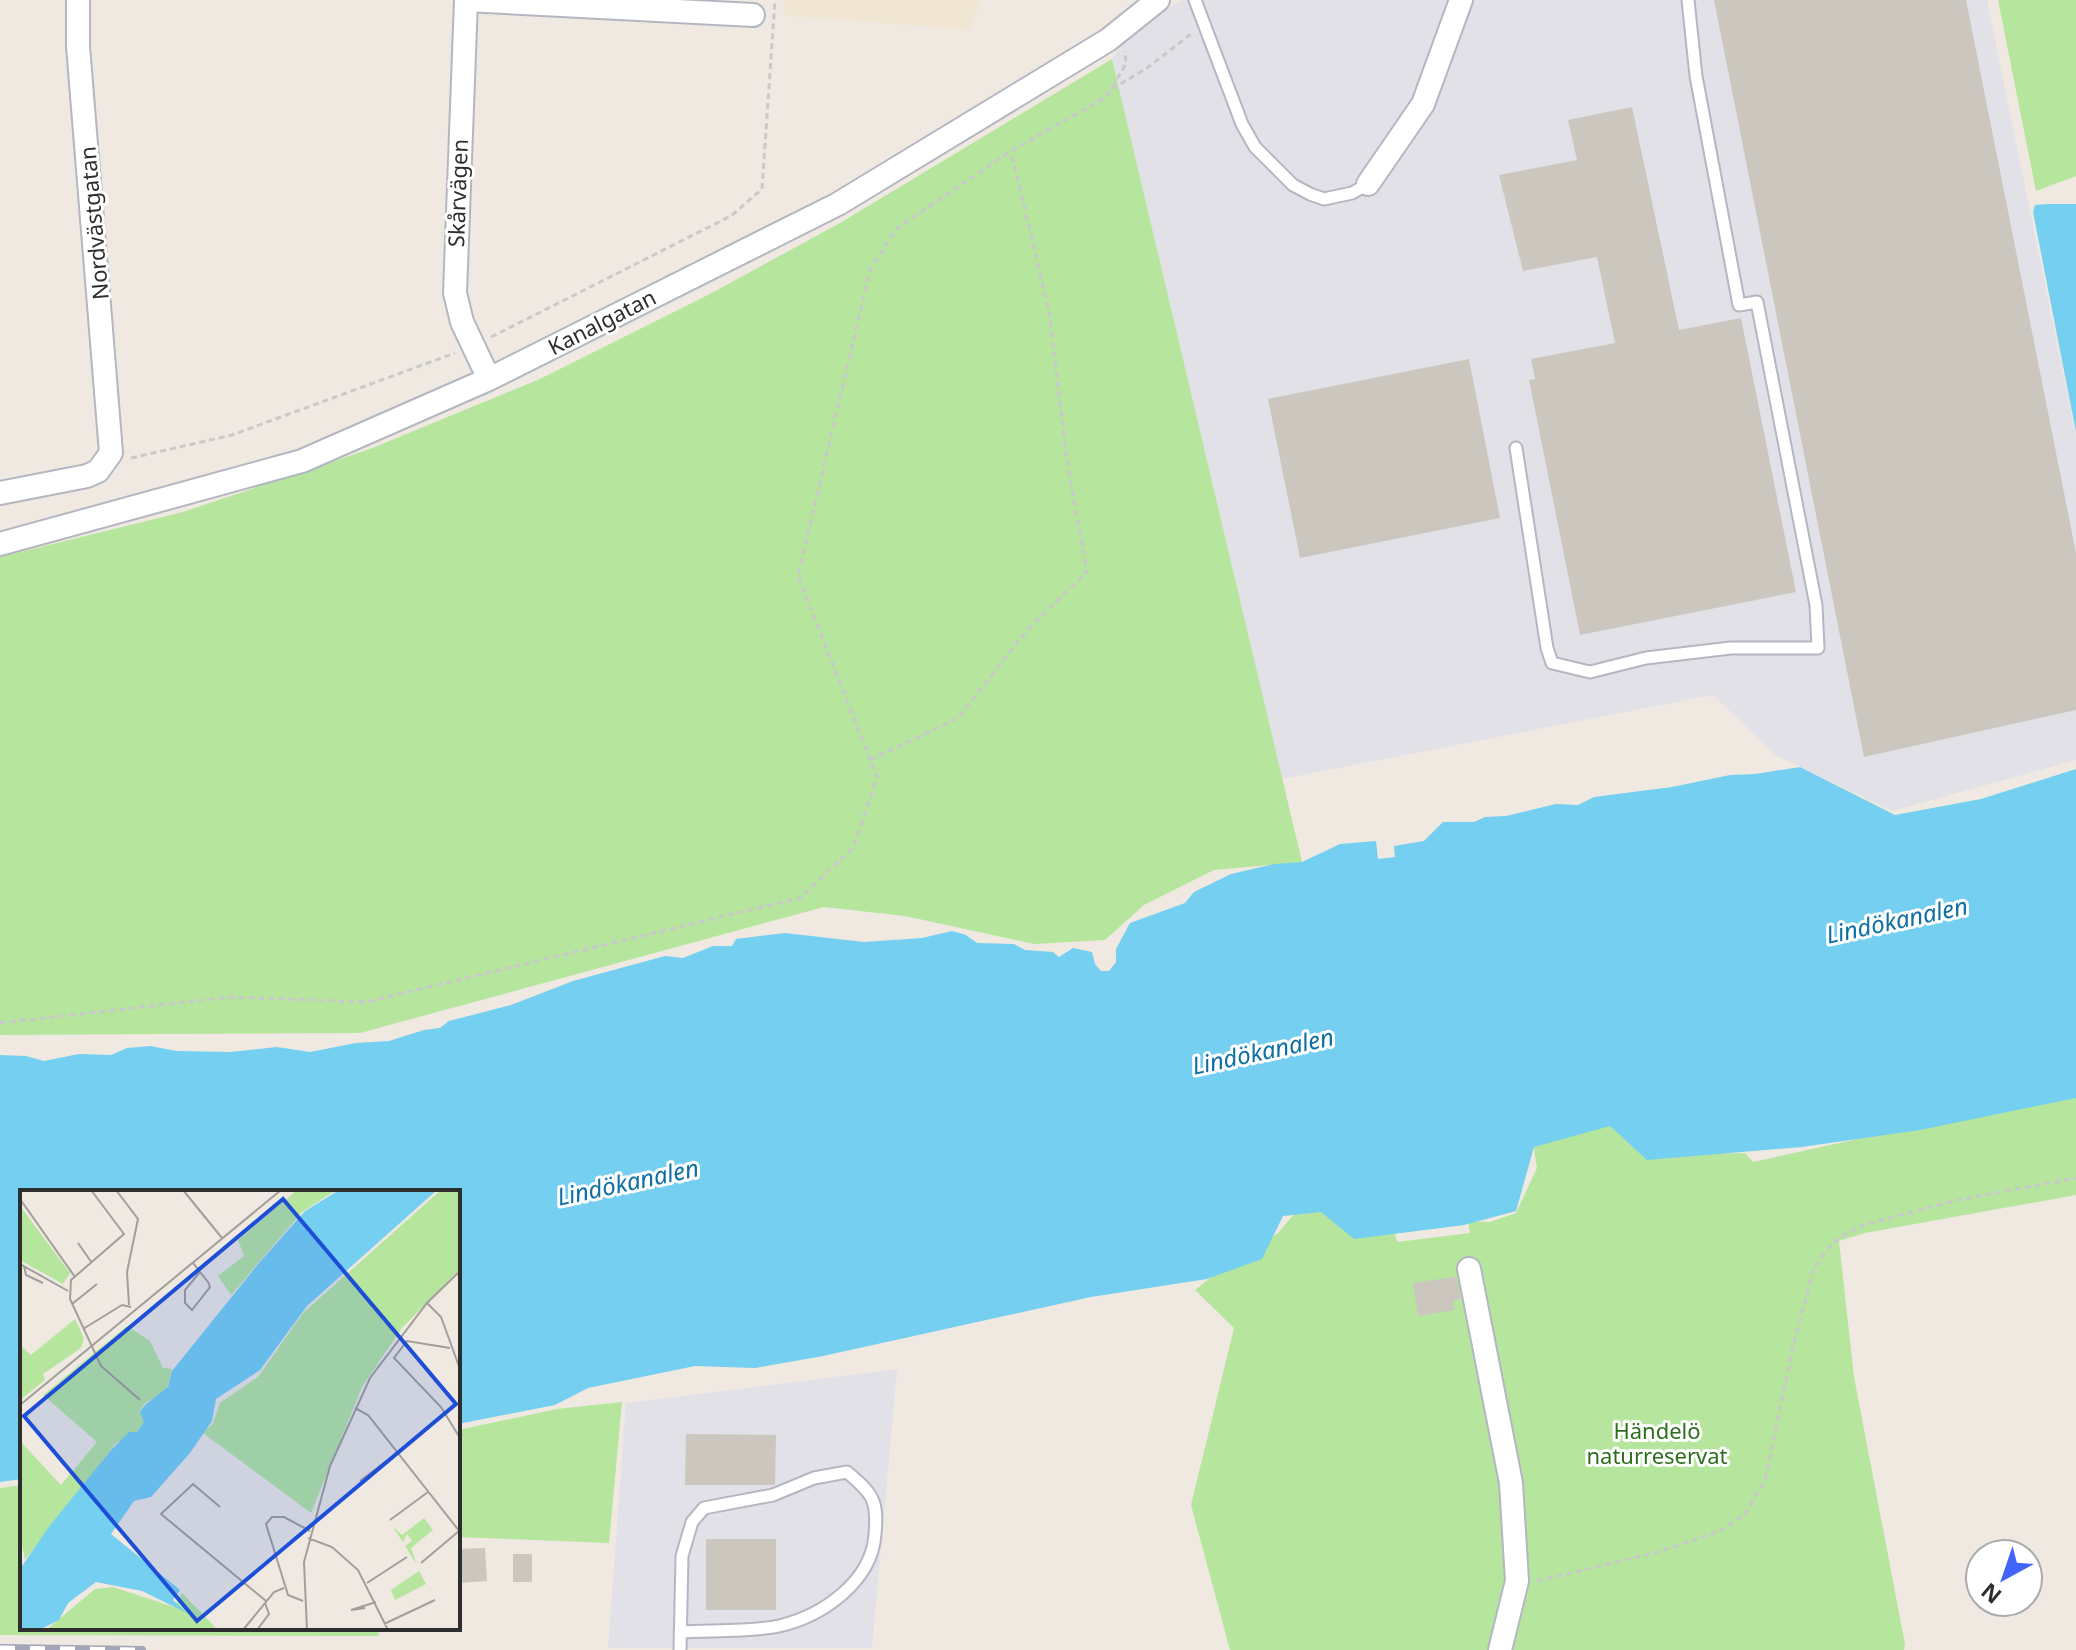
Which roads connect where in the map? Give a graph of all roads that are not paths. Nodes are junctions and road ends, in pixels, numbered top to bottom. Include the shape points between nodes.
1 (78, 0) edge
2 (466, 0) edge
3 (1158, 0) edge
4 (1195, 0) edge
5 (1461, 0) edge
6 (1688, 0) edge
7 (753, 15) dead end
8 (1368, 184) joint
9 (489, 379) junction
10 (1516, 448) dead end
11 (0, 493) edge
12 (0, 544) edge
13 (1469, 1269) dead end
14 (680, 1632) junction
15 (680, 1650) edge
16 (1500, 1650) edge

1 - 11 street, Nordvästgatan via 108,454 98,471 87,476
2 - 7 street
2 - 9 street, Skårvägen via 455,293 462,322
3 - 9 street, Kanalgatan via 1108,40 838,204
4 - 8 lane via 1255,147 1293,185 1324,199
5 - 8 street via 1423,104
6 - 10 lane via 1696,76 1739,305 1757,302 1816,605 1818,648 1731,648 1646,658 1590,672 1552,663
9 - 12 street, Kanalgatan via 302,461
13 - 16 street via 1511,1483 1517,1581
14 - 14 lane via 682,1556 692,1522 704,1508 773,1495 814,1478 847,1472 866,1488 877,1509 875,1547 857,1580 822,1610 778,1626
14 - 15 lane

